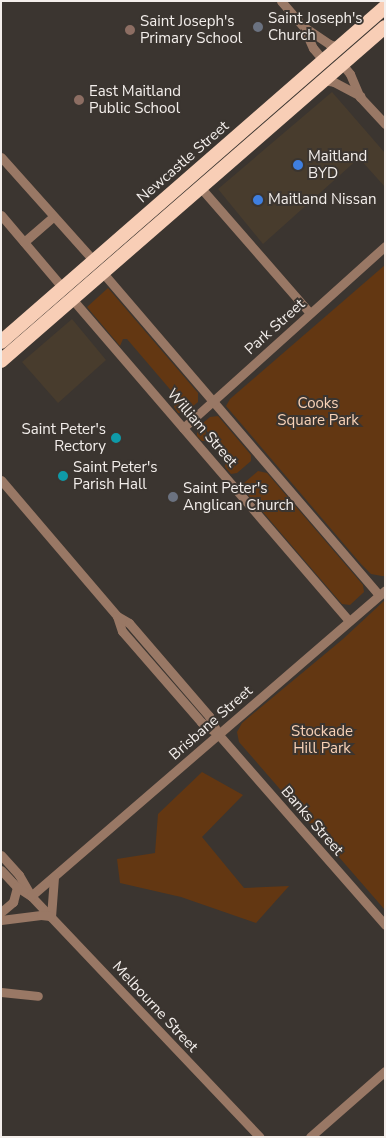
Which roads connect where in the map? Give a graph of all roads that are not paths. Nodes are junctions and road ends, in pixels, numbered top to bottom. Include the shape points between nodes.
1 (282, 1) edge
2 (385, 7) edge
3 (304, 27) junction
4 (385, 27) edge
5 (367, 42) junction
6 (338, 47) junction
7 (323, 60) junction
8 (342, 64) junction
9 (323, 80) junction
10 (298, 82) junction
11 (360, 97) junction
12 (385, 124) edge
13 (1, 157) edge
14 (200, 187) junction
15 (1, 215) edge
16 (53, 217) junction
17 (24, 242) junction
18 (385, 246) edge
19 (94, 261) junction
20 (103, 273) junction
21 (64, 288) junction
22 (73, 300) junction
23 (310, 313) junction
24 (1, 342) edge
25 (1, 361) edge
26 (212, 402) junction
27 (183, 428) junction
28 (1, 480) edge
29 (381, 592) edge
30 (348, 620) junction
31 (218, 734) junction
32 (1, 854) edge
33 (1, 870) edge
34 (54, 877) junction
35 (17, 887) junction
36 (31, 896) junction
37 (1, 912) edge
38 (51, 916) junction
39 (1, 920) edge
40 (385, 925) edge
41 (1, 992) edge
42 (38, 996) dead end
43 (385, 1071) edge
44 (260, 1137) edge
45 (310, 1137) edge

1 - 3 street
2 - 6 highway, Newcastle Street
3 - 6 street
3 - 7 street via 313,48
4 - 5 highway, Newcastle Street
5 - 7 highway via 338,57
5 - 8 highway, Newcastle Street
6 - 7 highway, Newcastle Street
7 - 10 highway, Newcastle Street
8 - 9 highway, Newcastle Street
8 - 10 highway via 328,66
8 - 11 street
9 - 11 street via 334,82
9 - 14 highway, Newcastle Street
10 - 19 highway, Newcastle Street
11 - 12 street
13 - 16 street
14 - 20 highway, Newcastle Street
14 - 23 street
15 - 17 street
16 - 17 street
16 - 19 street
17 - 21 street
18 - 23 street, Park Street
19 - 21 highway, Newcastle Street
20 - 22 highway, Newcastle Street
20 - 26 street, William Street
21 - 24 highway, Newcastle Street
22 - 25 highway, Newcastle Street
22 - 27 street, William Street
23 - 26 street, Park Street
26 - 27 street, Park Street
26 - 29 street, William Street
27 - 30 street, William Street
28 - 31 street, Banks Street via 117,616 122,631 200,722
29 - 30 street, Brisbane Street
30 - 31 street, Brisbane Street
31 - 34 street, Brisbane Street
31 - 40 street, Banks Street
32 - 36 street, Melbourne Street
33 - 35 street, Melbourne Street
34 - 36 street, Brisbane Street
34 - 38 street
35 - 36 street, Melbourne Street
35 - 37 street via 13,902
36 - 38 street, Melbourne Street
38 - 39 street
38 - 44 street, Melbourne Street
41 - 42 street
43 - 45 street

